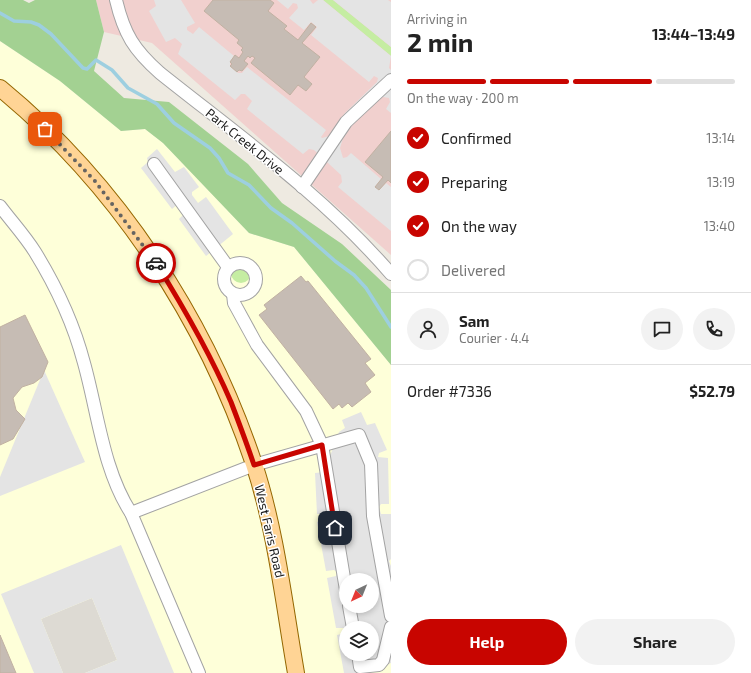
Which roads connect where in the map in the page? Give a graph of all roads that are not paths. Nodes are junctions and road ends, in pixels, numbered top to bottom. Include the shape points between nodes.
1 (116, 0) edge
2 (391, 80) edge
3 (0, 88) edge
4 (154, 164) dead end
5 (302, 187) junction
6 (0, 206) edge
7 (228, 267) junction
8 (391, 274) edge
9 (233, 294) junction
10 (322, 445) junction
11 (254, 465) junction
12 (132, 513) junction
13 (343, 573) edge
14 (391, 616) edge
15 (391, 627) edge
16 (359, 661) edge
17 (199, 673) edge
18 (296, 673) edge

1 - 5 street, Park Creek Drive via 126,35 142,57
2 - 5 street via 346,122
3 - 11 main road, West Faris Road via 54,138 95,181 154,260 205,347 231,402
4 - 7 street
5 - 8 street, Park Creek Drive via 338,219
6 - 12 street via 35,252 66,312 84,362 103,441 120,496
7 - 9 street via 223,277 225,287
7 - 9 street via 237,262 247,263 255,271 257,281 252,291 243,296
9 - 10 street via 234,303 257,345 306,411
10 - 11 street
10 - 13 street
10 - 14 street via 359,435 371,464 373,516
11 - 12 street
11 - 18 main road, West Faris Road via 281,581
12 - 17 street
15 - 16 street via 383,660 379,665 360,667

